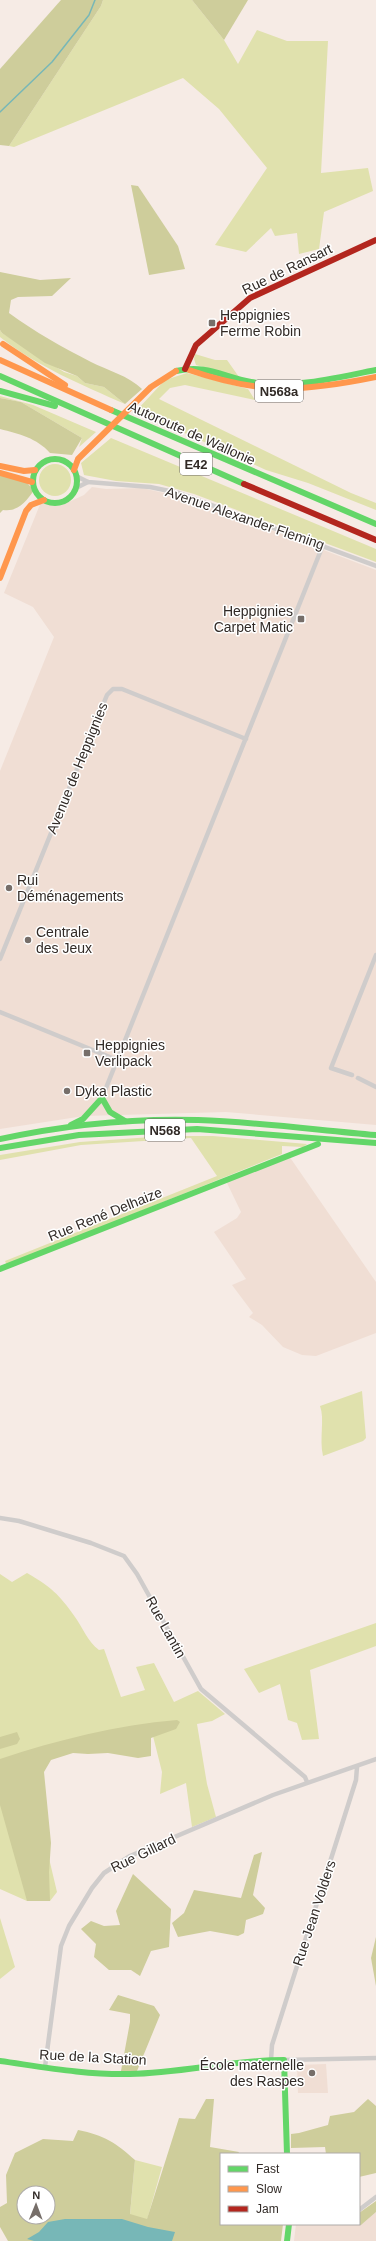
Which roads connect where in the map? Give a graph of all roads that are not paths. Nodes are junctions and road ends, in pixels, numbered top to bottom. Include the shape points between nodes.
1 (376, 240) edge
2 (3, 344) dead end
3 (0, 360) edge
4 (185, 369) junction
5 (376, 370) edge
6 (0, 376) edge
7 (376, 377) edge
8 (0, 391) edge
9 (82, 397) junction
10 (81, 414) junction
11 (80, 458) junction
12 (65, 461) junction
13 (0, 466) edge
14 (35, 470) junction
15 (0, 473) edge
16 (75, 473) junction
17 (32, 482) junction
18 (88, 482) junction
19 (76, 488) junction
20 (34, 490) junction
21 (44, 500) junction
22 (31, 505) junction
23 (376, 524) edge
24 (376, 540) edge
25 (323, 545) junction
26 (376, 566) edge
27 (0, 578) edge
28 (246, 739) junction
29 (376, 955) edge
30 (0, 959) edge
31 (0, 1012) edge
32 (117, 1060) junction
33 (352, 1075) dead end
34 (358, 1078) dead end
35 (376, 1087) edge
36 (102, 1098) junction
37 (128, 1122) junction
38 (66, 1127) junction
39 (376, 1135) edge
40 (0, 1139) edge
41 (331, 1139) junction
42 (376, 1142) edge
43 (0, 1148) edge
44 (0, 1270) edge
45 (0, 1518) edge
46 (376, 1759) edge
47 (357, 1767) junction
48 (307, 1782) junction
49 (376, 2058) edge
50 (271, 2060) junction
51 (284, 2060) junction
52 (0, 2061) edge
53 (44, 2067) junction
54 (288, 2153) edge
55 (376, 2197) edge
56 (360, 2209) edge
57 (289, 2225) edge
58 (287, 2241) edge

1 - 4 main road, Rue de Ransart via 250,298 196,344
2 - 9 main road
3 - 9 main road, Autoroute de Wallonie / E42
4 - 5 main road, N568a via 201,368 251,382 279,385 332,380
4 - 7 main road, N568a via 250,388 279,391 326,387
4 - 11 main road, N568a via 163,377 151,387
6 - 10 main road, Autoroute de Wallonie / E42
8 - 10 main road
9 - 23 main road, Autoroute de Wallonie / E42
10 - 24 main road, Autoroute de Wallonie / E42
11 - 12 main road
11 - 16 main road, N568a
12 - 14 main road via 52,458 39,464
12 - 16 main road
13 - 14 main road via 24,471
14 - 17 main road
15 - 17 main road
16 - 18 street, Avenue Alexander Fleming
16 - 19 main road, N568a
17 - 20 main road
18 - 19 street
18 - 25 street, Avenue Alexander Fleming via 150,487 179,493
19 - 21 main road via 63,501
20 - 21 main road
20 - 22 main road
21 - 22 main road
22 - 27 main road via 26,511
25 - 26 street, Avenue Alexander Fleming
25 - 28 street
28 - 30 street, Avenue de Heppignies via 122,689 113,689 107,695
28 - 32 street
29 - 33 street via 331,1068
31 - 32 street
32 - 36 street
34 - 35 street
36 - 37 main road via 113,1117
36 - 38 main road via 83,1120
37 - 38 main road, N568
37 - 39 main road, N568 via 197,1120
38 - 40 main road, N568
41 - 42 main road, N568
41 - 43 main road, N568 via 198,1128 79,1135
41 - 44 main road, Rue René Delhaize
45 - 48 street, Rue Lantin via 19,1521 91,1543 124,1556 138,1574 201,1688
46 - 47 street, Rue Gillard
47 - 48 street, Rue Gillard
47 - 50 street, Rue Jean Volders via 356,1780 272,2045
48 - 53 street, Rue Gillard via 130,1856 104,1873 69,1926 60,1951
49 - 51 street, Rue de la Station
50 - 51 main road, Rue de la Station
50 - 53 main road, Rue de la Station via 244,2060 140,2073
51 - 54 main road
52 - 53 main road, Rue de la Station
55 - 56 street
57 - 58 main road

